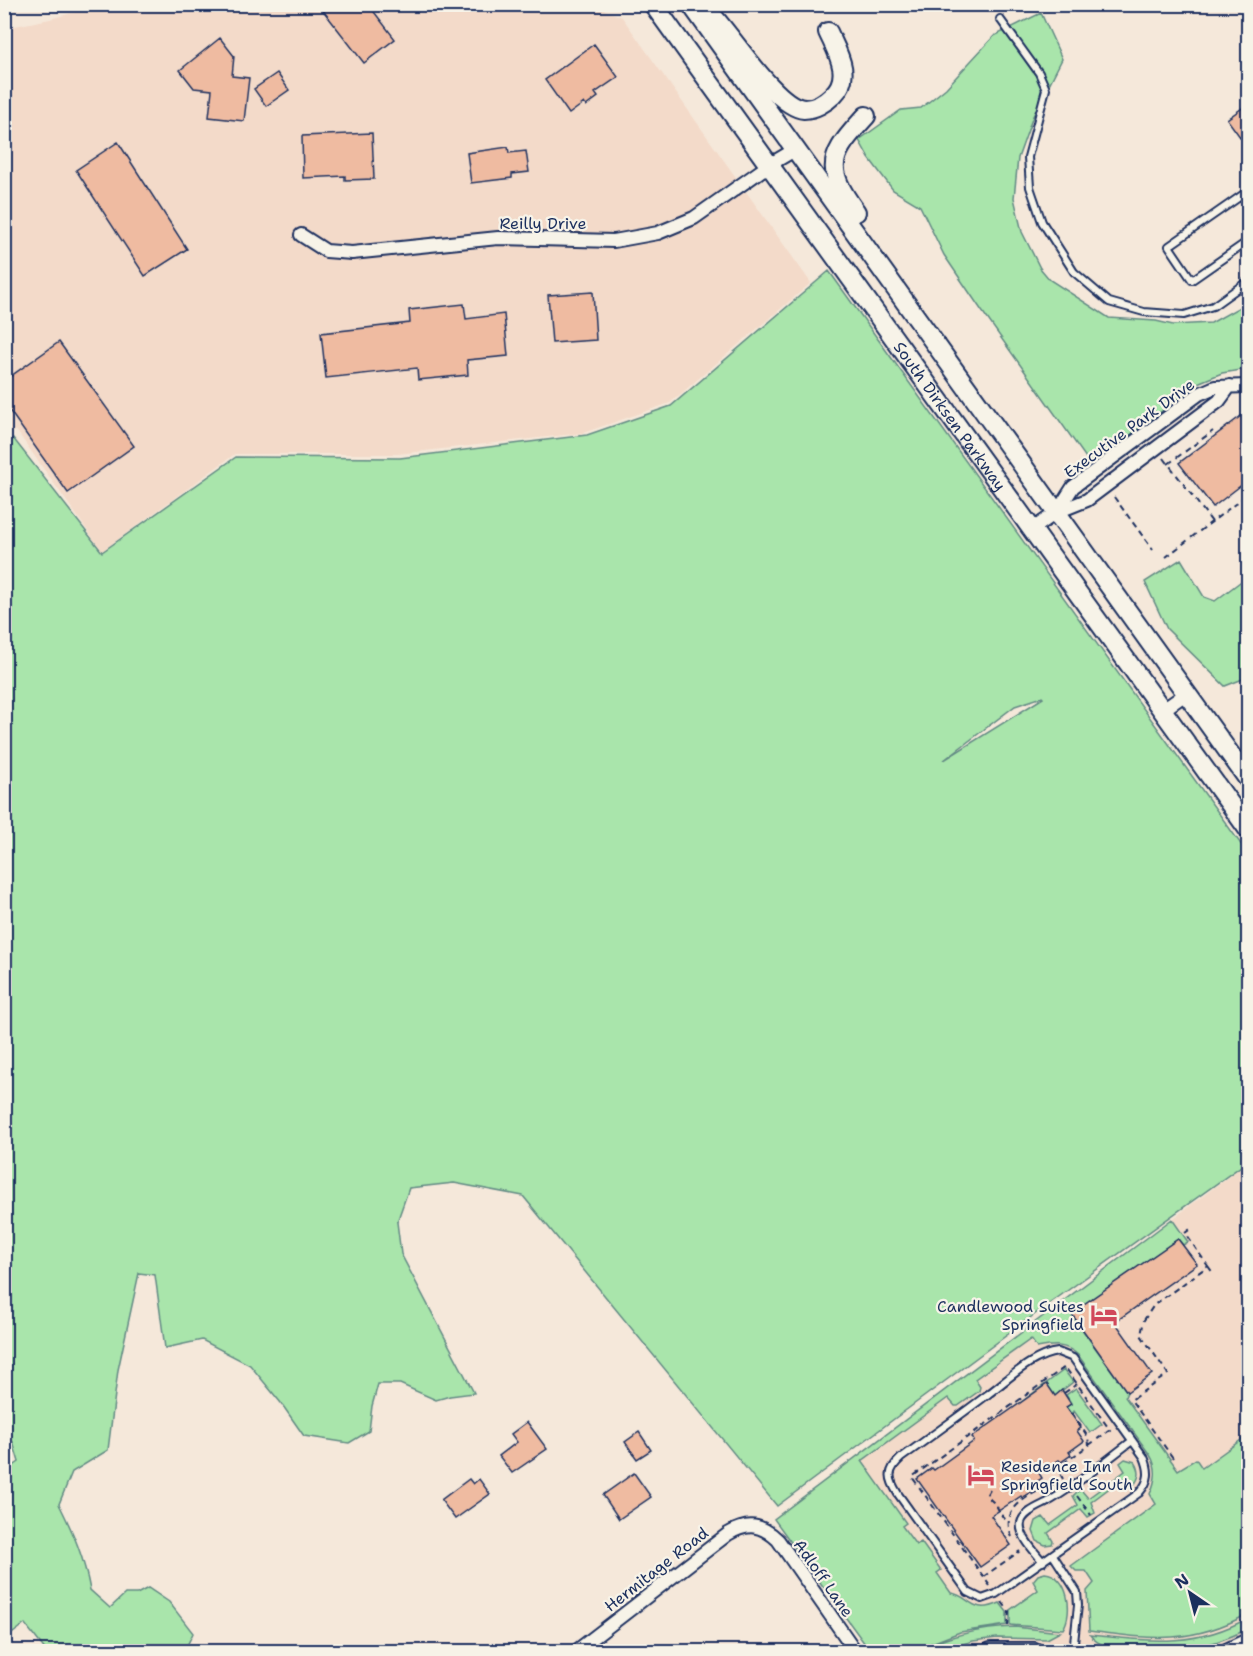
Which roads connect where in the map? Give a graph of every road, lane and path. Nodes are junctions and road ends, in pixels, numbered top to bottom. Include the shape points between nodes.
1 (653, 4) edge
2 (691, 4) edge
3 (702, 4) edge
4 (1000, 19) dead end
5 (828, 32) dead end
6 (866, 116) dead end
7 (796, 149) junction
8 (769, 165) junction
9 (1248, 191) edge
10 (301, 236) dead end
11 (1248, 241) edge
12 (1248, 281) edge
13 (964, 383) junction
14 (1230, 386) junction
15 (1248, 386) edge
16 (1214, 430) dead end
17 (1203, 432) dead end
18 (1206, 436) junction
19 (1164, 458) dead end
20 (1168, 464) junction
21 (1244, 485) dead end
22 (1248, 490) edge
23 (1110, 492) dead end
24 (1057, 512) junction
25 (1212, 522) junction
26 (1032, 530) junction
27 (1153, 550) dead end
28 (1166, 557) dead end
29 (1187, 693) junction
30 (1163, 710) junction
31 (1248, 779) edge
32 (1248, 829) edge
33 (1193, 1227) dead end
34 (1208, 1266) junction
35 (1213, 1273) dead end
36 (1077, 1384) junction
37 (1064, 1393) dead end
38 (1072, 1413) dead end
39 (1132, 1441) junction
40 (1089, 1445) junction
41 (1173, 1458) dead end
42 (1031, 1488) dead end
43 (990, 1489) dead end
44 (1034, 1493) junction
45 (1075, 1493) dead end
46 (1090, 1515) dead end
47 (1008, 1521) junction
48 (762, 1527) joint
49 (1015, 1541) dead end
50 (1021, 1550) dead end
51 (1053, 1555) junction
52 (1043, 1562) junction
53 (983, 1577) junction
54 (992, 1588) dead end
55 (1002, 1602) dead end
56 (1008, 1626) dead end
57 (1248, 1643) edge
58 (575, 1652) edge
59 (856, 1652) edge
60 (991, 1652) edge
61 (1034, 1652) edge
62 (1073, 1652) edge
63 (1229, 1652) edge

1 - 8 main road, South Dirksen Parkway
2 - 7 main road, South Dirksen Parkway
3 - 5 main road via 716,16 768,85 784,100 805,109 823,104 837,92 842,80 844,67
4 - 12 lane via 1046,89 1029,157 1030,187 1042,222 1074,272 1109,302 1144,312 1184,315 1212,306
6 - 13 main road via 838,149 836,178 845,198 945,339
7 - 8 street, Reilly Drive
7 - 13 main road, South Dirksen Parkway
8 - 10 street, Reilly Drive via 694,218 658,233 632,238 498,238 352,254 326,251
8 - 26 main road, South Dirksen Parkway
9 - 11 lane via 1169,246 1192,280
13 - 24 main road, South Dirksen Parkway
14 - 15 street, Executive Park Drive
14 - 24 street, Executive Park Drive via 1219,401 1087,500
14 - 24 street, Executive Park Drive via 1198,394 1073,487
16 - 18 path
17 - 18 path
18 - 20 path
19 - 20 path
20 - 25 path
21 - 22 path
22 - 25 path
23 - 27 path
24 - 26 street, Executive Park Drive
24 - 29 main road, South Dirksen Parkway
25 - 28 path
26 - 30 main road, South Dirksen Parkway
29 - 30 street
29 - 31 main road, South Dirksen Parkway
30 - 32 main road, South Dirksen Parkway
33 - 34 path via 1185,1233
34 - 35 path
34 - 41 path via 1154,1305 1144,1320 1141,1335 1168,1374 1131,1400
36 - 37 path
36 - 40 path via 1110,1430
36 - 53 path via 1065,1367 912,1477
38 - 40 path
39 - 51 lane via 1148,1465 1145,1486
39 - 52 lane via 1022,1520 1023,1533
39 - 52 lane via 1073,1358 1058,1352 1047,1353 893,1465 891,1483 972,1595 982,1599 992,1596
40 - 44 path via 1057,1468 1064,1478
42 - 44 path
43 - 47 path via 987,1497
44 - 47 path via 1012,1509
45 - 46 path
47 - 49 path
48 - 58 street, Hermitage Road via 741,1527 728,1534
48 - 59 street, Adloff Lane via 778,1540
50 - 53 path
51 - 52 lane
51 - 62 lane via 1077,1592
53 - 54 path
55 - 56 path via 1009,1611
57 - 63 main road
60 - 61 main road

